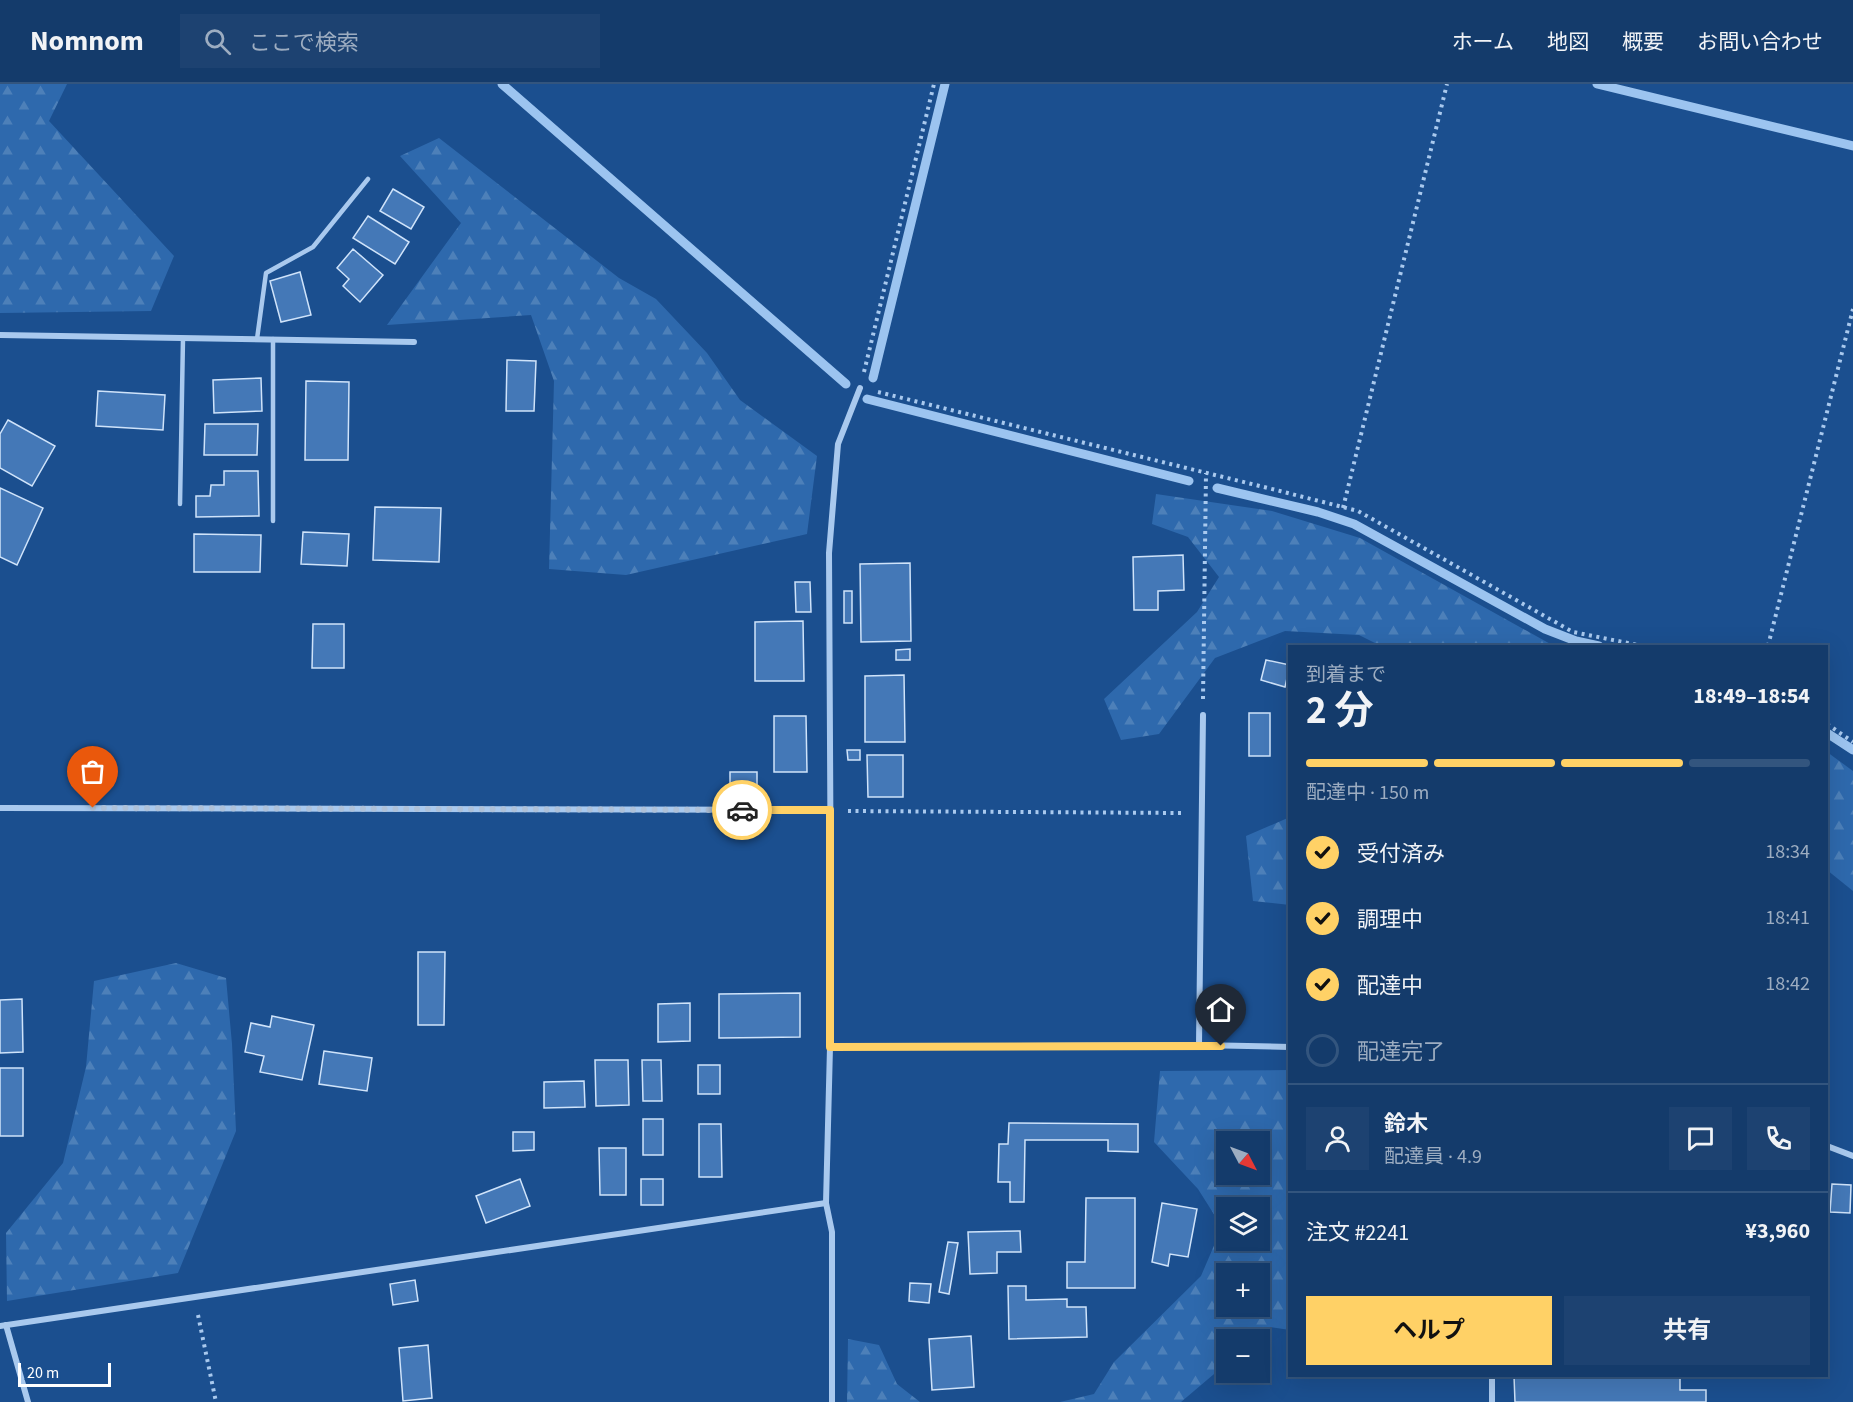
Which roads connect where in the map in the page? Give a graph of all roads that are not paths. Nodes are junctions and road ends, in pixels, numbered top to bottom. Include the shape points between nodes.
1 (368, 179) dead end
2 (0, 335) edge
3 (183, 338) junction
4 (257, 339) junction
5 (273, 339) junction
6 (414, 342) dead end
7 (860, 388) road end
8 (180, 504) dead end
9 (273, 521) dead end
10 (1203, 715) road end
11 (0, 808) edge
12 (830, 810) junction
13 (1198, 1045) junction
14 (830, 1047) junction
15 (1288, 1047) edge
16 (1828, 1146) edge
17 (1853, 1156) edge
18 (826, 1203) junction
19 (3, 1326) edge
20 (1492, 1377) edge
21 (28, 1402) edge
22 (831, 1402) edge
23 (1492, 1402) edge

1 - 4 lane via 313,248 266,273
2 - 3 street
3 - 4 street
3 - 8 lane
4 - 5 street
5 - 6 street
5 - 9 lane
7 - 12 street via 838,444 833,485 829,554
10 - 13 street
11 - 12 street
12 - 14 street
13 - 14 street
13 - 15 street
14 - 18 street
16 - 17 street
18 - 19 street
18 - 22 street via 832,1232
19 - 21 street
20 - 23 street

